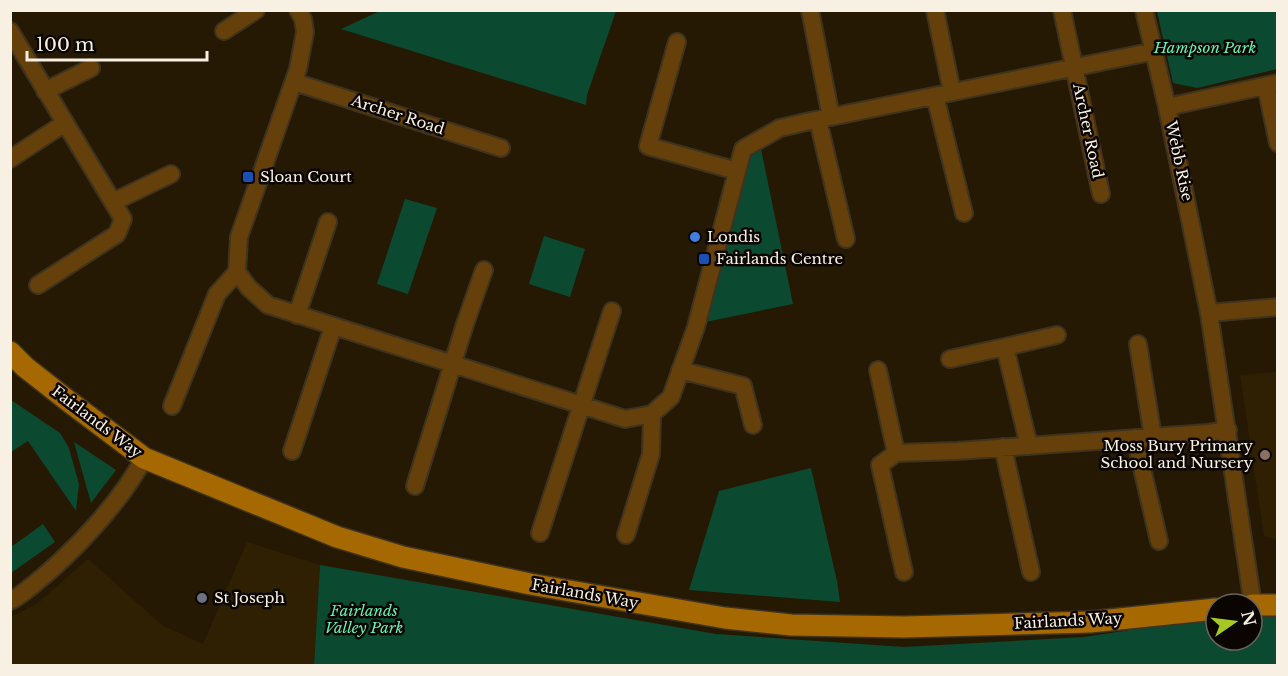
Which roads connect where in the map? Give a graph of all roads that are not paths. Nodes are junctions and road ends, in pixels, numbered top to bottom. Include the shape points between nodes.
1 (256, 10) edge
2 (298, 10) edge
3 (810, 10) edge
4 (935, 10) edge
5 (1062, 10) edge
6 (1144, 10) edge
7 (224, 31) dead end
8 (10, 32) edge
9 (677, 42) dead end
10 (1155, 51) junction
11 (91, 68) dead end
12 (1074, 68) junction
13 (294, 82) junction
14 (1272, 85) edge
15 (45, 91) junction
16 (944, 94) junction
17 (1167, 107) junction
18 (824, 118) junction
19 (65, 123) junction
20 (1278, 143) edge
21 (501, 148) dead end
22 (10, 159) edge
23 (737, 171) junction
24 (171, 174) dead end
25 (1101, 194) dead end
26 (113, 202) junction
27 (964, 213) dead end
28 (328, 222) dead end
29 (846, 239) dead end
30 (484, 270) dead end
31 (237, 272) junction
32 (38, 285) dead end
33 (1278, 307) edge
34 (612, 310) dead end
35 (1209, 313) junction
36 (297, 315) junction
37 (333, 327) junction
38 (1057, 335) dead end
39 (1138, 344) dead end
40 (1005, 347) junction
41 (10, 352) edge
42 (950, 359) dead end
43 (453, 364) junction
44 (680, 370) junction
45 (878, 370) dead end
46 (580, 404) junction
47 (172, 406) dead end
48 (652, 414) junction
49 (753, 425) dead end
50 (1228, 430) junction
51 (1153, 437) junction
52 (1135, 438) junction
53 (1029, 446) junction
54 (1004, 447) junction
55 (292, 451) dead end
56 (896, 453) junction
57 (144, 458) junction
58 (415, 486) dead end
59 (540, 533) dead end
60 (626, 535) dead end
61 (1159, 541) dead end
62 (904, 572) dead end
63 (1031, 572) dead end
64 (1251, 592) edge
65 (10, 601) edge
66 (1204, 610) edge

1 - 7 street
2 - 13 street via 305,32
3 - 18 street
4 - 16 street
5 - 12 street, Archer Road
6 - 10 street, Webb Rise
8 - 15 street
9 - 23 street via 648,146
10 - 12 street, Archer Road
10 - 17 street, Webb Rise
11 - 15 street
12 - 16 street, Archer Road
12 - 25 street, Archer Road
13 - 21 street, Archer Road
13 - 31 street via 239,237
14 - 17 street
14 - 20 street
15 - 19 street
16 - 18 street, Archer Road
16 - 27 street
17 - 35 street, Webb Rise
18 - 23 street, Archer Road via 780,128 743,149
18 - 29 street
19 - 22 street
19 - 26 street
23 - 44 street, Archer Road via 696,327
24 - 26 street
26 - 32 street via 123,219 117,234
28 - 36 street
30 - 43 street
31 - 36 street via 268,305
31 - 47 street via 217,294
33 - 35 street
34 - 46 street
35 - 50 street, Webb Rise
36 - 37 street
37 - 43 street
37 - 55 street
38 - 40 street
39 - 51 street
40 - 42 street
40 - 53 street
41 - 57 main road, Fairlands Way
43 - 46 street
43 - 58 street
44 - 48 street, Archer Road via 671,397
44 - 49 street via 743,386
45 - 56 street
46 - 48 street via 625,419
46 - 59 street
48 - 60 street via 651,454
50 - 51 street
50 - 64 street, Webb Rise
51 - 52 street
52 - 53 street
52 - 61 street
53 - 54 street
54 - 56 street
54 - 63 street
56 - 62 street via 880,465
57 - 65 street via 132,481 75,548
57 - 66 main road, Fairlands Way via 337,537 403,557 725,618 792,625 904,627 1090,622

